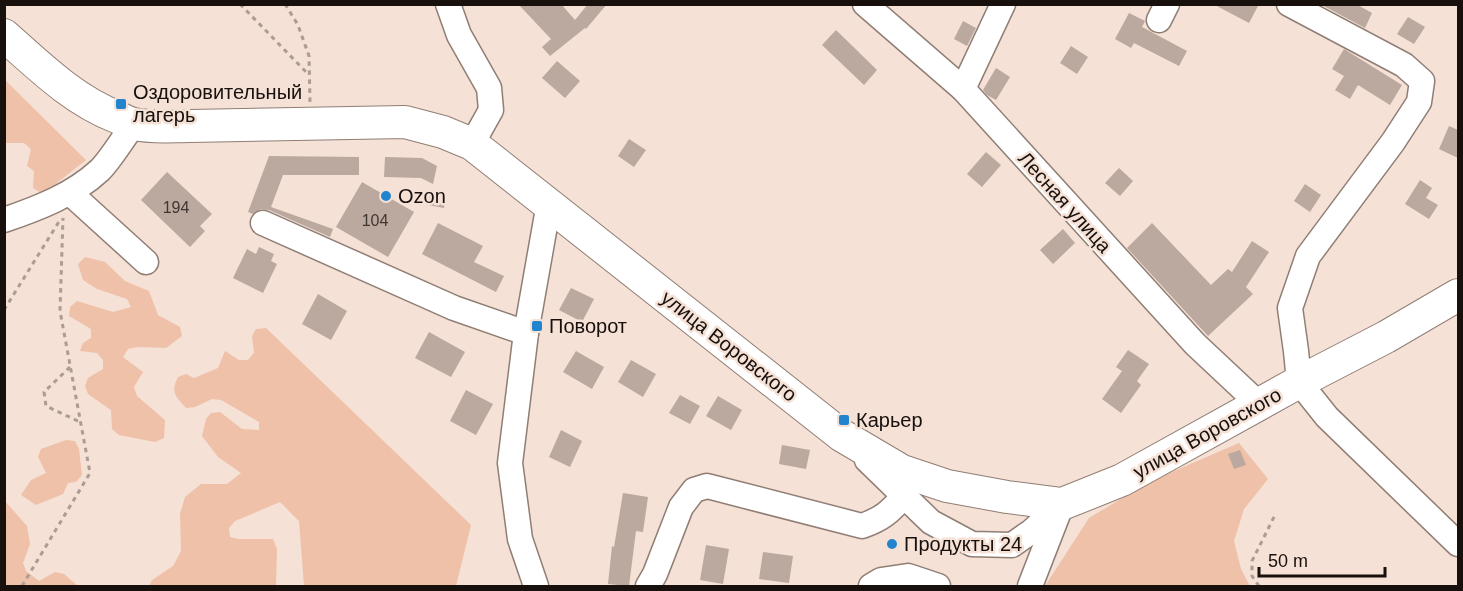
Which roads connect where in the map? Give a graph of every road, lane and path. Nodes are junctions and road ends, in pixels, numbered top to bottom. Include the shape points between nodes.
1 (240, 4) edge
2 (285, 4) edge
3 (448, 4) edge
4 (865, 4) edge
5 (1003, 4) edge
6 (1289, 4) edge
7 (4, 35) edge
8 (309, 76) junction
9 (963, 89) junction
10 (134, 124) junction
11 (311, 124) junction
12 (472, 144) junction
13 (70, 193) junction
14 (549, 203) junction
15 (4, 220) edge
16 (263, 223) dead end
17 (146, 262) dead end
18 (1458, 295) edge
19 (4, 310) edge
20 (526, 333) junction
21 (70, 367) junction
22 (1299, 382) junction
23 (1259, 404) junction
24 (81, 422) junction
25 (841, 435) junction
26 (904, 496) junction
27 (1062, 504) junction
28 (1276, 513) dead end
29 (1458, 544) edge
30 (22, 586) edge
31 (536, 586) edge
32 (648, 586) edge
33 (871, 586) edge
34 (938, 586) edge
35 (1030, 586) edge
36 (1259, 586) edge

1 - 8 path
2 - 8 path via 298,25 309,56
3 - 12 street via 459,35 489,88 491,110
4 - 9 street, Лесная улица
5 - 9 street
6 - 22 street via 1404,65 1422,81 1419,102 1393,142 1308,256 1290,308
7 - 10 main road, улица Воровского via 73,94
8 - 11 path
9 - 23 street, Лесная улица via 1195,344
10 - 11 main road, улица Воровского
10 - 13 street via 101,169
11 - 12 main road, улица Воровского via 405,122
12 - 14 main road, улица Воровского
13 - 15 street
13 - 17 street
14 - 20 street
14 - 25 main road, улица Воровского
16 - 20 street via 454,308
18 - 22 main road, улица Воровского
19 - 21 path via 63,216 60,311
20 - 31 street via 510,463 520,539
21 - 24 path
21 - 24 path via 44,392 46,406
22 - 23 main road, улица Воровского
22 - 29 street via 1327,417
23 - 27 main road, улица Воровского via 1122,480
24 - 30 path via 90,473
25 - 26 street
25 - 27 main road, улица Воровского via 902,471 947,486
26 - 27 street via 931,522 972,543 982,544 1012,545
26 - 32 street via 878,521 862,526 706,486 694,490 681,507
27 - 35 street
28 - 36 path via 1252,561 1252,576
33 - 34 street via 880,580 908,576

